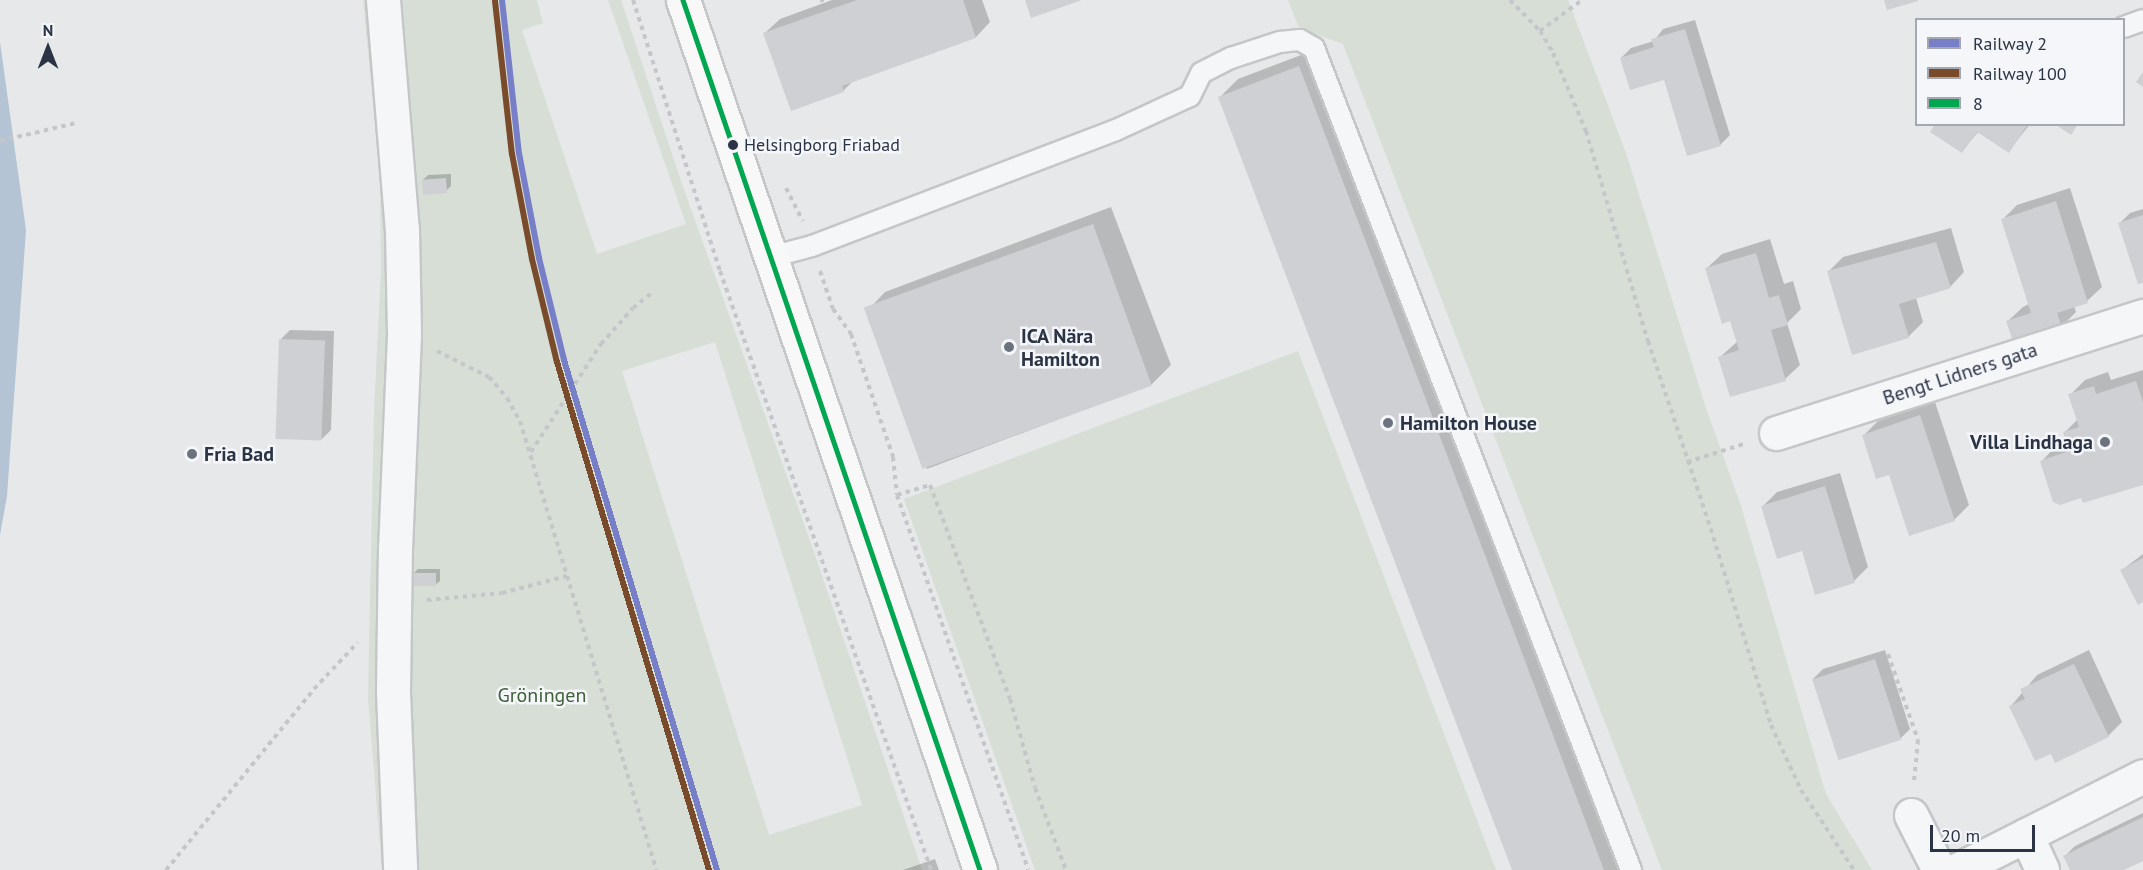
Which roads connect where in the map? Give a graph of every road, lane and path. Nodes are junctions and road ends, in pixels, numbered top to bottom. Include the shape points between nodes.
1 (384, 0) edge
2 (633, 0) edge
3 (683, 0) edge
4 (1510, 0) edge
5 (1582, 0) edge
6 (2143, 21) edge
7 (2125, 27) edge
8 (1540, 31) junction
9 (76, 123) dead end
10 (0, 141) edge
11 (787, 189) dead end
12 (812, 246) junction
13 (771, 257) junction
14 (654, 291) dead end
15 (2143, 316) edge
16 (404, 335) junction
17 (1776, 433) joint
18 (530, 453) junction
19 (1687, 462) junction
20 (897, 495) junction
21 (567, 576) junction
22 (394, 603) junction
23 (1888, 654) dead end
24 (2143, 776) edge
25 (1911, 815) joint
26 (2026, 835) junction
27 (166, 870) edge
28 (400, 870) edge
29 (656, 870) edge
30 (931, 870) edge
31 (980, 870) edge
32 (1028, 870) edge
33 (1066, 870) edge
34 (1631, 870) edge
35 (1854, 870) edge
36 (1939, 870) edge
37 (1957, 870) edge
38 (2042, 870) edge

1 - 16 street via 402,229
2 - 30 path via 724,283
3 - 13 street
4 - 8 path
5 - 8 path
6 - 7 lane
8 - 19 path via 1568,82 1586,131
9 - 10 path
11 - 12 path
12 - 13 lane
12 - 20 path via 833,309 851,334 892,457
12 - 34 lane via 1116,130 1190,96 1201,73 1231,58 1280,42 1300,40 1314,48
13 - 31 street
14 - 18 path via 601,344
15 - 17 street, Bengt Lidners gata
16 - 18 path via 489,377 520,421
16 - 22 street
17 - 19 path
18 - 21 path
19 - 35 path via 1771,725 1801,790
20 - 32 path
20 - 33 path via 930,485 1010,699 1035,788
21 - 22 path via 502,593
21 - 29 path
22 - 27 path via 314,689
22 - 28 street
23 - 25 path via 1918,740
24 - 26 street
25 - 36 street
26 - 37 street
26 - 38 street

